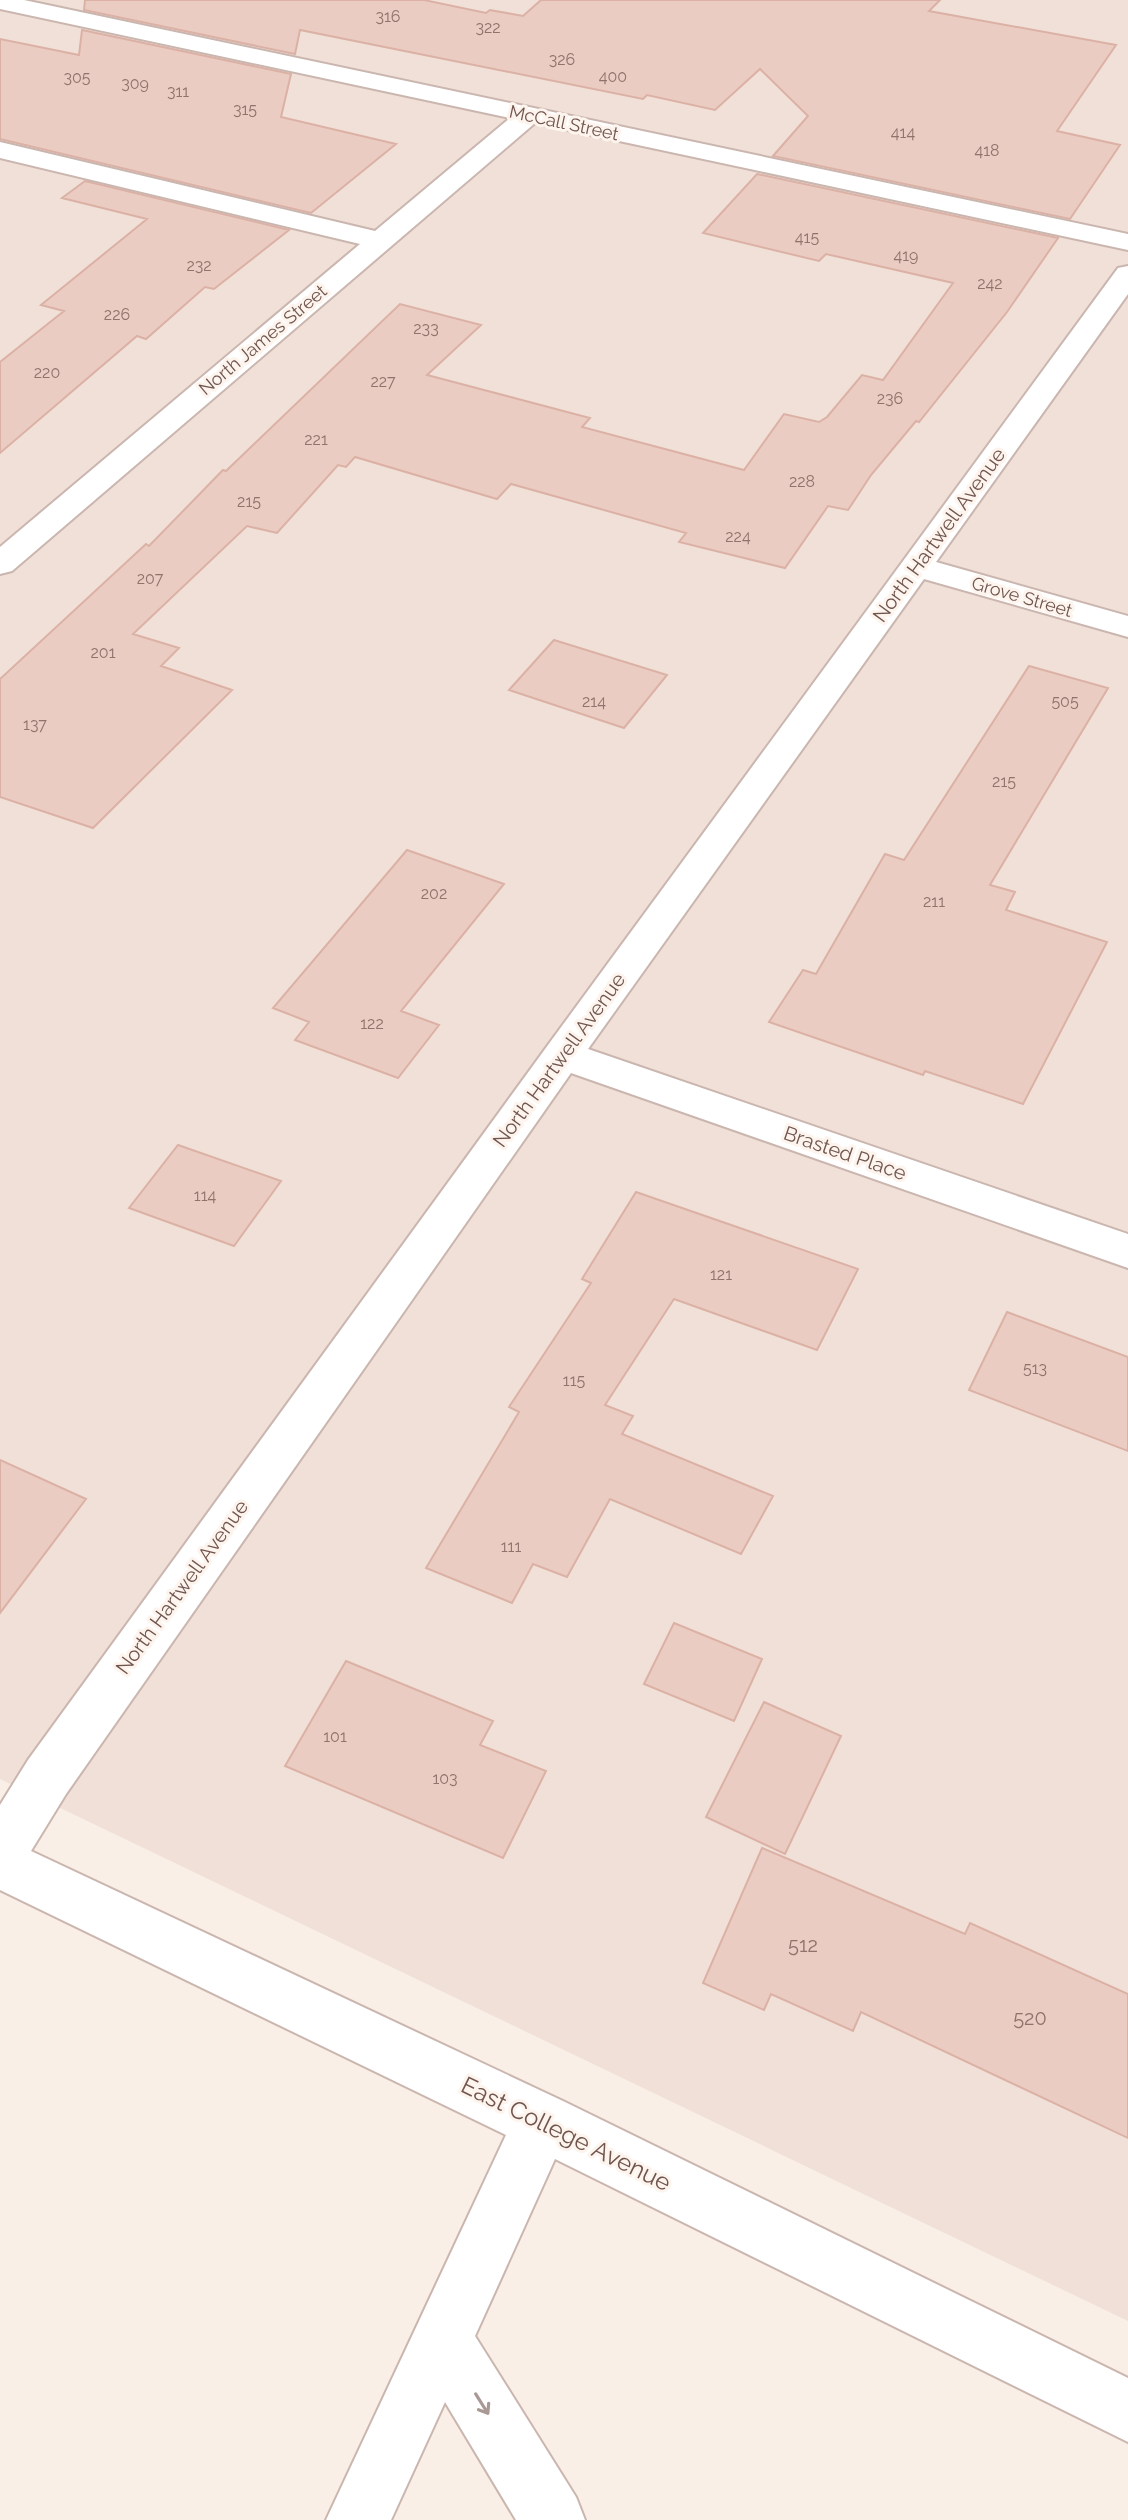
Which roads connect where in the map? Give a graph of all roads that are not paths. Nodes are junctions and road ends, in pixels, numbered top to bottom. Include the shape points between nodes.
1 (0, 2) edge
2 (528, 116) junction
3 (0, 150) edge
4 (381, 241) junction
5 (1128, 242) edge
6 (1128, 274) edge
7 (0, 564) edge
8 (917, 567) junction
9 (1128, 627) edge
10 (562, 1055) junction
11 (1128, 1251) edge
12 (0, 1853) edge
13 (0, 1863) edge
14 (542, 2122) junction
15 (441, 2338) junction
16 (1128, 2411) edge
17 (358, 2520) edge
18 (553, 2520) edge

1 - 2 street, McCall Street
2 - 4 street, North James Street
2 - 5 street, McCall Street
3 - 4 street
4 - 7 street, North James Street
6 - 8 street, North Hartwell Avenue
8 - 9 street, Grove Street
8 - 10 street, North Hartwell Avenue
10 - 11 street, Brasted Place
10 - 12 street, North Hartwell Avenue via 40,1785
13 - 14 street, East College Avenue
14 - 15 street
14 - 16 street, East College Avenue
15 - 17 street
15 -> 18 street

